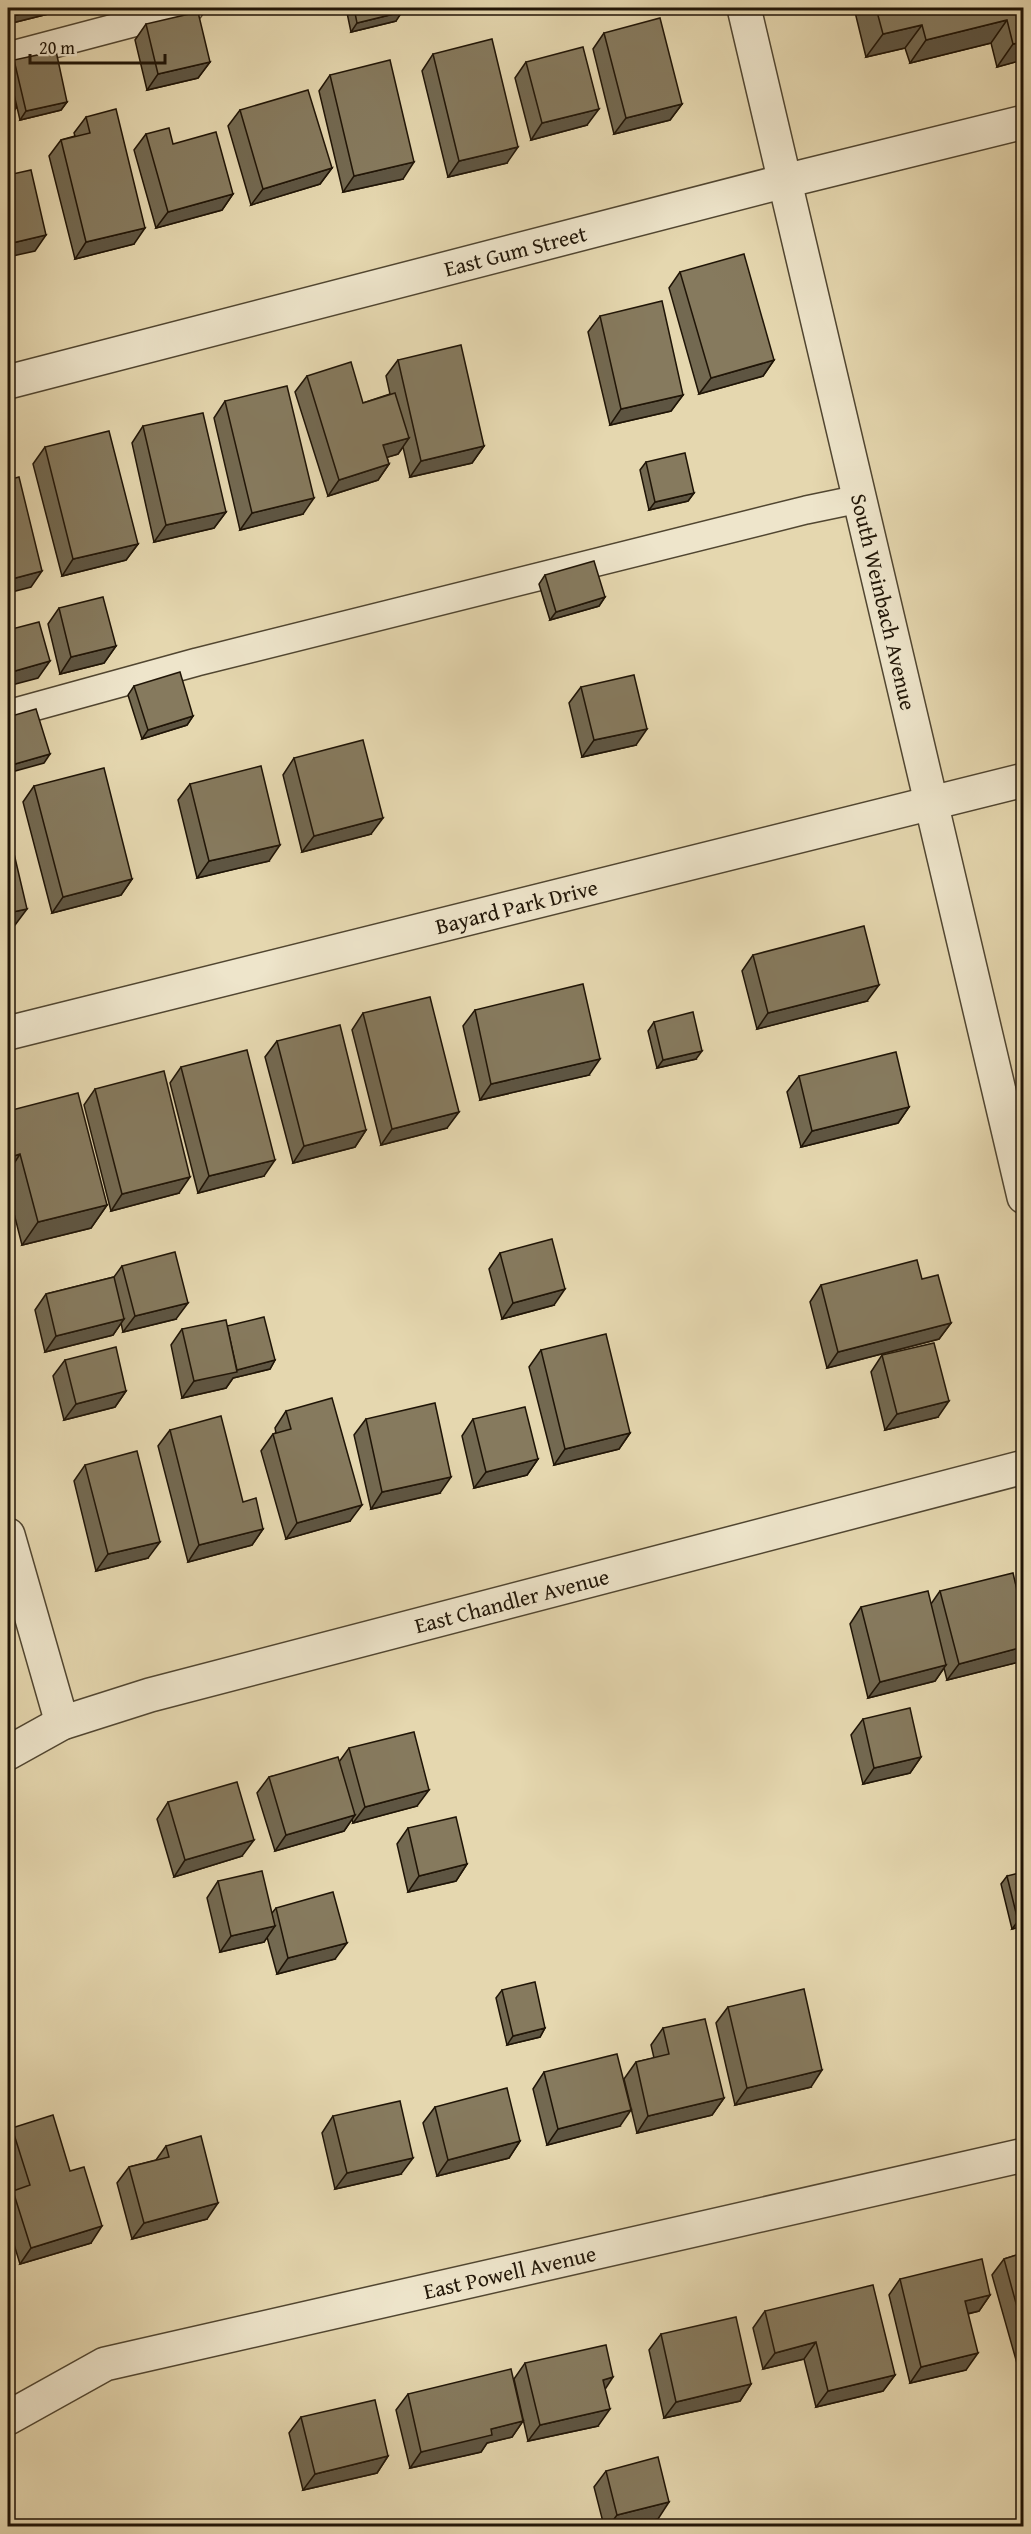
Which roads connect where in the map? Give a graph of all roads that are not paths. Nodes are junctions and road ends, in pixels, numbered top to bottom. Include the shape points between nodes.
1 (190, 8) edge
2 (744, 8) edge
3 (8, 56) edge
4 (1023, 122) edge
5 (784, 181) junction
6 (8, 382) edge
7 (859, 499) junction
8 (8, 714) edge
9 (1023, 780) edge
10 (932, 802) junction
11 (8, 1034) edge
12 (1023, 1197) edge
13 (1023, 1467) edge
14 (8, 1535) edge
15 (62, 1723) junction
16 (8, 1753) edge
17 (1023, 2155) edge
18 (8, 2418) edge

1 - 3 lane
2 - 5 street, South Weinbach Avenue
4 - 5 street, East Gum Street
5 - 6 street, East Gum Street
5 - 7 street, South Weinbach Avenue
7 - 8 lane via 197,662
7 - 10 street, South Weinbach Avenue
9 - 10 street, Bayard Park Drive
10 - 11 street, Bayard Park Drive
10 - 12 street, South Weinbach Avenue
13 - 15 street, East Chandler Avenue via 264,1664
14 - 15 street
15 - 16 street, East Chandler Avenue
17 - 18 street, East Powell Avenue via 105,2364

